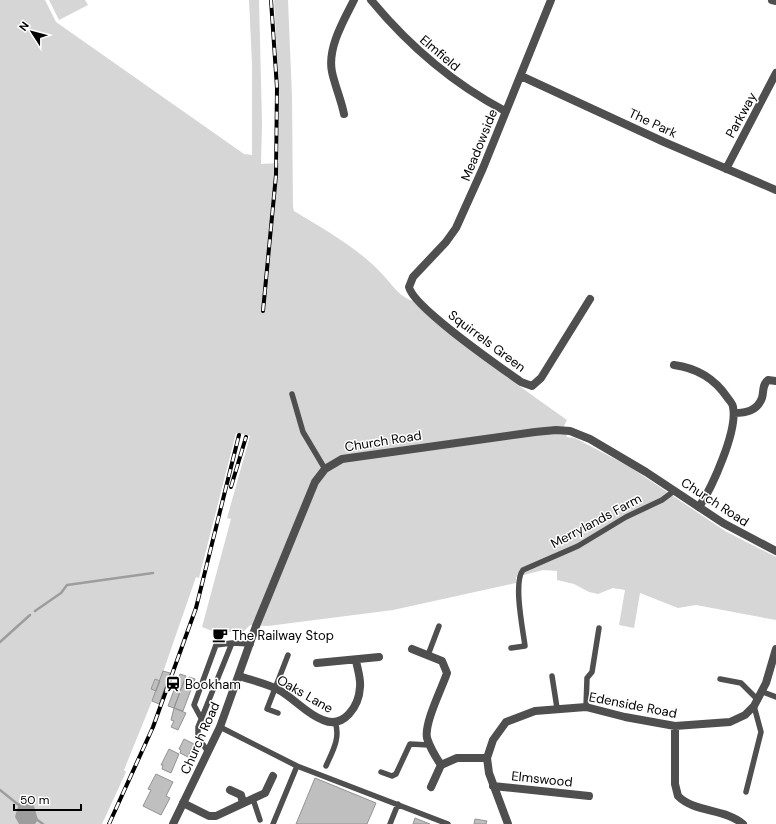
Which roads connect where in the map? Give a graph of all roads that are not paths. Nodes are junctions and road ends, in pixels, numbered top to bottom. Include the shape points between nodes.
1 (354, 0) edge
2 (371, 0) edge
3 (551, 0) edge
4 (772, 0) edge
5 (776, 1) edge
6 (776, 73) edge
7 (521, 76) junction
8 (505, 111) junction
9 (344, 114) dead end
10 (726, 169) junction
11 (776, 190) edge
12 (409, 287) joint
13 (590, 299) dead end
14 (674, 365) dead end
15 (776, 381) edge
16 (292, 394) dead end
17 (734, 413) junction
18 (325, 469) junction
19 (674, 491) junction
20 (699, 507) junction
21 (776, 551) edge
22 (439, 626) dead end
23 (598, 628) dead end
24 (232, 643) junction
25 (251, 644) junction
26 (510, 648) dead end
27 (412, 649) dead end
28 (776, 649) edge
29 (428, 655) junction
30 (288, 656) dead end
31 (379, 657) dead end
32 (356, 660) junction
33 (317, 663) dead end
34 (239, 676) junction
35 (552, 676) dead end
36 (720, 679) dead end
37 (276, 689) junction
38 (763, 692) junction
39 (776, 697) edge
40 (756, 703) junction
41 (586, 707) junction
42 (557, 708) junction
43 (278, 713) dead end
44 (201, 718) junction
45 (335, 722) junction
46 (675, 726) junction
47 (220, 727) junction
48 (429, 745) junction
49 (208, 752) junction
50 (487, 758) junction
51 (441, 765) junction
52 (297, 766) junction
53 (326, 766) dead end
54 (381, 772) dead end
55 (273, 776) dead end
56 (493, 786) junction
57 (431, 787) dead end
58 (230, 790) dead end
59 (746, 792) dead end
60 (589, 796) dead end
61 (253, 798) junction
62 (183, 803) junction
63 (243, 803) junction
64 (398, 804) junction
65 (217, 820) edge
66 (260, 820) dead end
67 (173, 824) edge
68 (273, 824) edge
69 (390, 824) edge
70 (448, 824) edge
71 (508, 824) edge
72 (743, 824) edge

1 - 9 street via 338,35 331,60
2 - 8 street, Elmfield via 401,35 432,62 478,96
3 - 7 street, Meadowside
4 - 5 street
6 - 10 street, Parkway
7 - 8 street, Meadowside
7 - 10 street, The Park
8 - 12 street, Meadowside via 456,228 413,277
10 - 11 street, The Park
12 - 13 street, Squirrels Green via 419,302 459,336 521,382 532,386 541,378
14 - 17 street via 689,367 704,374 722,390 733,406
15 - 17 street via 768,380 764,384 758,406 747,413
16 - 18 lane via 303,432
17 - 20 street via 734,423 726,447
18 - 19 street, Church Road via 342,460 359,456 556,430 570,431 590,439
18 - 25 street, Church Road via 315,482 303,510
19 - 20 street, Church Road
19 - 26 lane, Merrylands Farm via 578,546 523,570 520,574 519,588 525,646
20 - 21 street, Church Road via 748,538
22 - 29 lane
23 - 41 lane via 592,672 587,678
24 - 25 lane
24 - 44 lane
24 - 44 lane via 216,645 194,705
25 - 34 street, Church Road
27 - 29 street
28 - 38 street, Edenside Road
29 - 48 street via 442,661 447,673 429,721 426,736
30 - 37 lane
31 - 32 street
32 - 33 street
32 - 45 street, Oaks Lane via 360,687 358,698 348,716
34 - 37 street, Oaks Lane
34 - 47 street, Church Road
35 - 42 lane
36 - 40 lane via 741,683
37 - 43 lane via 267,709
37 - 45 street, Oaks Lane via 321,720
38 - 39 lane
38 - 40 street, Edenside Road
40 - 46 street, Edenside Road via 745,715 730,722
40 - 59 lane via 761,732
41 - 42 street, Edenside Road
41 - 46 street, Edenside Road
42 - 50 street, Edenside Road via 526,713 506,722 493,740
44 - 49 lane via 198,737
45 - 53 lane via 337,737
46 - 72 street via 674,784 678,796 692,805 725,813
47 - 49 street, Church Road
47 - 52 lane
48 - 51 street
48 - 54 lane via 410,744 396,774 392,776
49 - 62 street, Church Road
50 - 51 street via 457,758
50 - 56 street, Edenside Road via 488,773
51 - 57 street
52 - 64 lane
52 - 68 lane
55 - 61 street via 265,793
56 - 60 street, Elmswood
56 - 71 street, Edenside Road
58 - 63 street via 241,794
61 - 63 street
61 - 66 lane
62 - 65 street
62 - 67 street, Church Road
63 - 65 street
64 - 69 lane
64 - 70 lane

